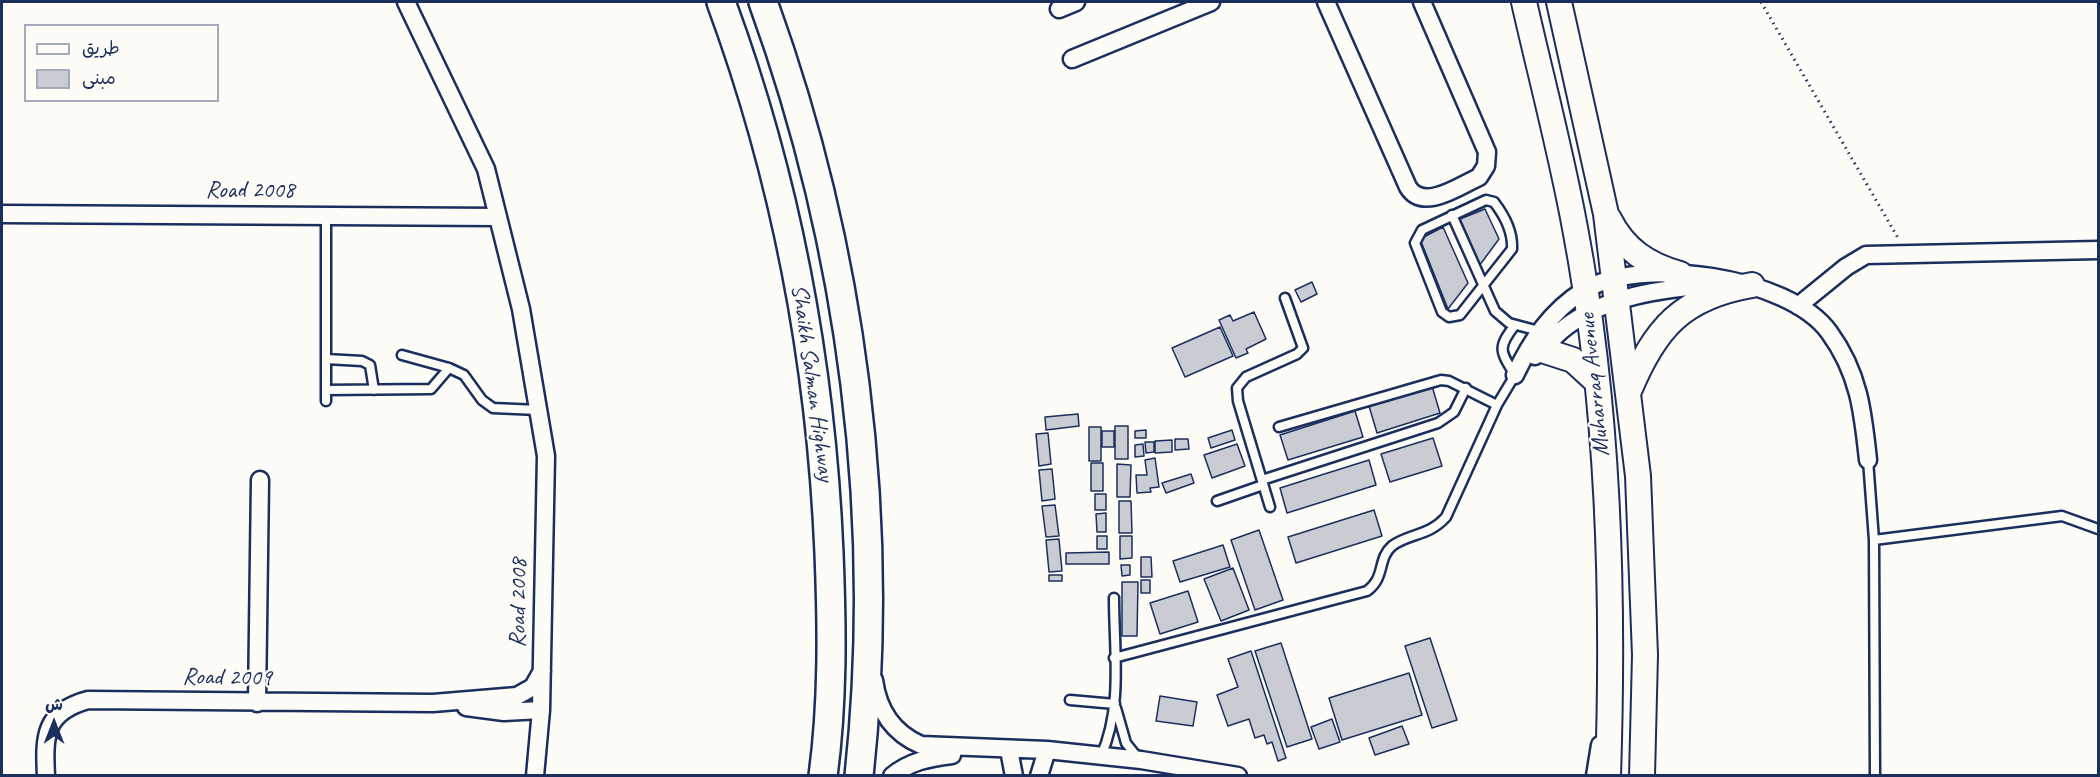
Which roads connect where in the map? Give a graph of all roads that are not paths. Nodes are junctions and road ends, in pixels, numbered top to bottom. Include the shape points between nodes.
1 (406, 2) edge
2 (721, 2) edge
3 (763, 2) edge
4 (1076, 2) edge
5 (1211, 2) edge
6 (1326, 2) edge
7 (1422, 2) edge
8 (1524, 2) edge
9 (1559, 2) edge
10 (1569, 2) edge
11 (1059, 9) dead end
12 (1565, 26) junction
13 (1072, 59) dead end
14 (2, 214) edge
15 (1606, 214) junction
16 (1452, 215) junction
17 (326, 216) junction
18 (498, 217) junction
19 (2098, 250) edge
20 (1680, 274) junction
21 (1752, 285) junction
22 (1483, 286) junction
23 (1616, 290) junction
24 (1285, 298) dead end
25 (1587, 301) junction
26 (1798, 306) junction
27 (1515, 325) junction
28 (1540, 341) junction
29 (402, 355) dead end
30 (326, 359) junction
31 (449, 368) junction
32 (1515, 375) junction
33 (1597, 382) junction
34 (1466, 388) junction
35 (326, 390) junction
36 (374, 390) junction
37 (1628, 393) junction
38 (326, 401) dead end
39 (1497, 405) junction
40 (538, 410) junction
41 (1279, 427) dead end
42 (1868, 460) joint
43 (260, 480) dead end
44 (1262, 483) junction
45 (1217, 501) dead end
46 (1270, 507) dead end
47 (2098, 529) edge
48 (1874, 540) junction
49 (1114, 598) dead end
50 (868, 640) junction
51 (1114, 658) junction
52 (542, 671) junction
53 (1610, 691) junction
54 (1070, 700) dead end
55 (257, 703) junction
56 (432, 703) junction
57 (1115, 704) junction
58 (541, 710) junction
59 (1010, 753) junction
60 (1046, 754) junction
61 (1101, 756) junction
62 (1141, 760) junction
63 (46, 776) edge
64 (535, 776) edge
65 (823, 776) edge
66 (859, 776) edge
67 (892, 776) edge
68 (1014, 776) edge
69 (1039, 776) edge
70 (1190, 776) edge
71 (1238, 776) edge
72 (1595, 776) edge
73 (1608, 776) edge
74 (1642, 776) edge
75 (1875, 776) edge

1 - 18 street, Road 2008 via 486,170
2 - 65 main road, Shaikh Salman Highway via 770,156 796,267 815,380 827,494 832,608 829,733
3 - 50 main road, Shaikh Salman Highway via 818,182 848,333 864,486
4 - 11 street
5 - 13 street
6 - 7 street via 1408,187 1416,196 1427,199 1479,177 1488,159
8 - 25 main road, Muharraq Avenue via 1575,227
9 - 12 main road, Muharraq Avenue
10 - 12 street
12 - 15 main road, Muharraq Avenue
14 - 17 street, Road 2008
15 - 20 main road via 1628,247 1661,268
15 - 23 main road, Muharraq Avenue
16 - 22 lane
16 - 22 lane via 1486,200 1501,210 1513,238 1512,249
16 - 22 lane via 1422,230 1414,243 1442,312 1460,315
17 - 18 street, Road 2008
17 - 30 lane
18 - 40 street, Road 2008 via 521,309
19 - 26 street via 1866,255
20 - 21 street
20 - 23 street
21 - 23 street
21 - 26 street
21 - 37 main road via 1723,290 1673,317 1654,338
22 - 27 lane via 1495,311
23 - 25 street
23 - 25 street
23 - 37 main road, Muharraq Avenue
24 - 44 lane via 1303,348 1246,377 1237,388
25 - 28 street via 1563,329
25 - 28 street via 1560,308
25 - 33 main road, Muharraq Avenue
26 - 42 street via 1828,330 1848,362 1860,393
27 - 28 lane
27 - 32 lane via 1503,340 1502,349
28 - 32 street
28 - 33 main road via 1573,360
29 - 31 lane
30 - 35 lane
30 - 36 lane via 370,365
31 - 36 lane via 431,389
31 - 40 lane via 464,375 482,400 494,408
32 - 39 lane
33 - 53 main road, Muharraq Avenue via 1605,479
34 - 39 lane
34 - 41 lane via 1441,380
34 - 44 lane via 1454,412 1445,419
35 - 36 lane
35 - 38 lane
37 - 74 main road, Muharraq Avenue via 1638,476 1643,607
39 - 51 lane via 1446,517 1431,530 1394,545 1384,559 1380,577 1367,591
40 - 52 street, Road 2008 via 546,456
42 - 48 lane
43 - 55 street
44 - 45 lane
44 - 46 lane
47 - 48 lane via 2062,516
48 - 75 lane
49 - 51 lane
50 - 59 street via 876,694 885,715 904,738 936,747
50 - 66 main road, Shaikh Salman Highway
51 - 57 lane
52 - 56 street, Road 2009 via 532,687 517,696
52 - 58 street
53 - 72 street
53 - 73 main road, Muharraq Avenue
54 - 57 lane
55 - 56 street, Road 2009
55 - 63 street, Road 2009 via 88,700 65,709 48,727 44,745
56 - 58 street, Road 2009 via 504,712
57 - 61 lane via 1111,731
57 - 62 lane via 1126,743
58 - 64 street
59 - 60 street
59 - 67 street via 923,758
59 - 68 street
60 - 61 street
60 - 69 street
60 - 70 street
61 - 62 street
62 - 71 street

